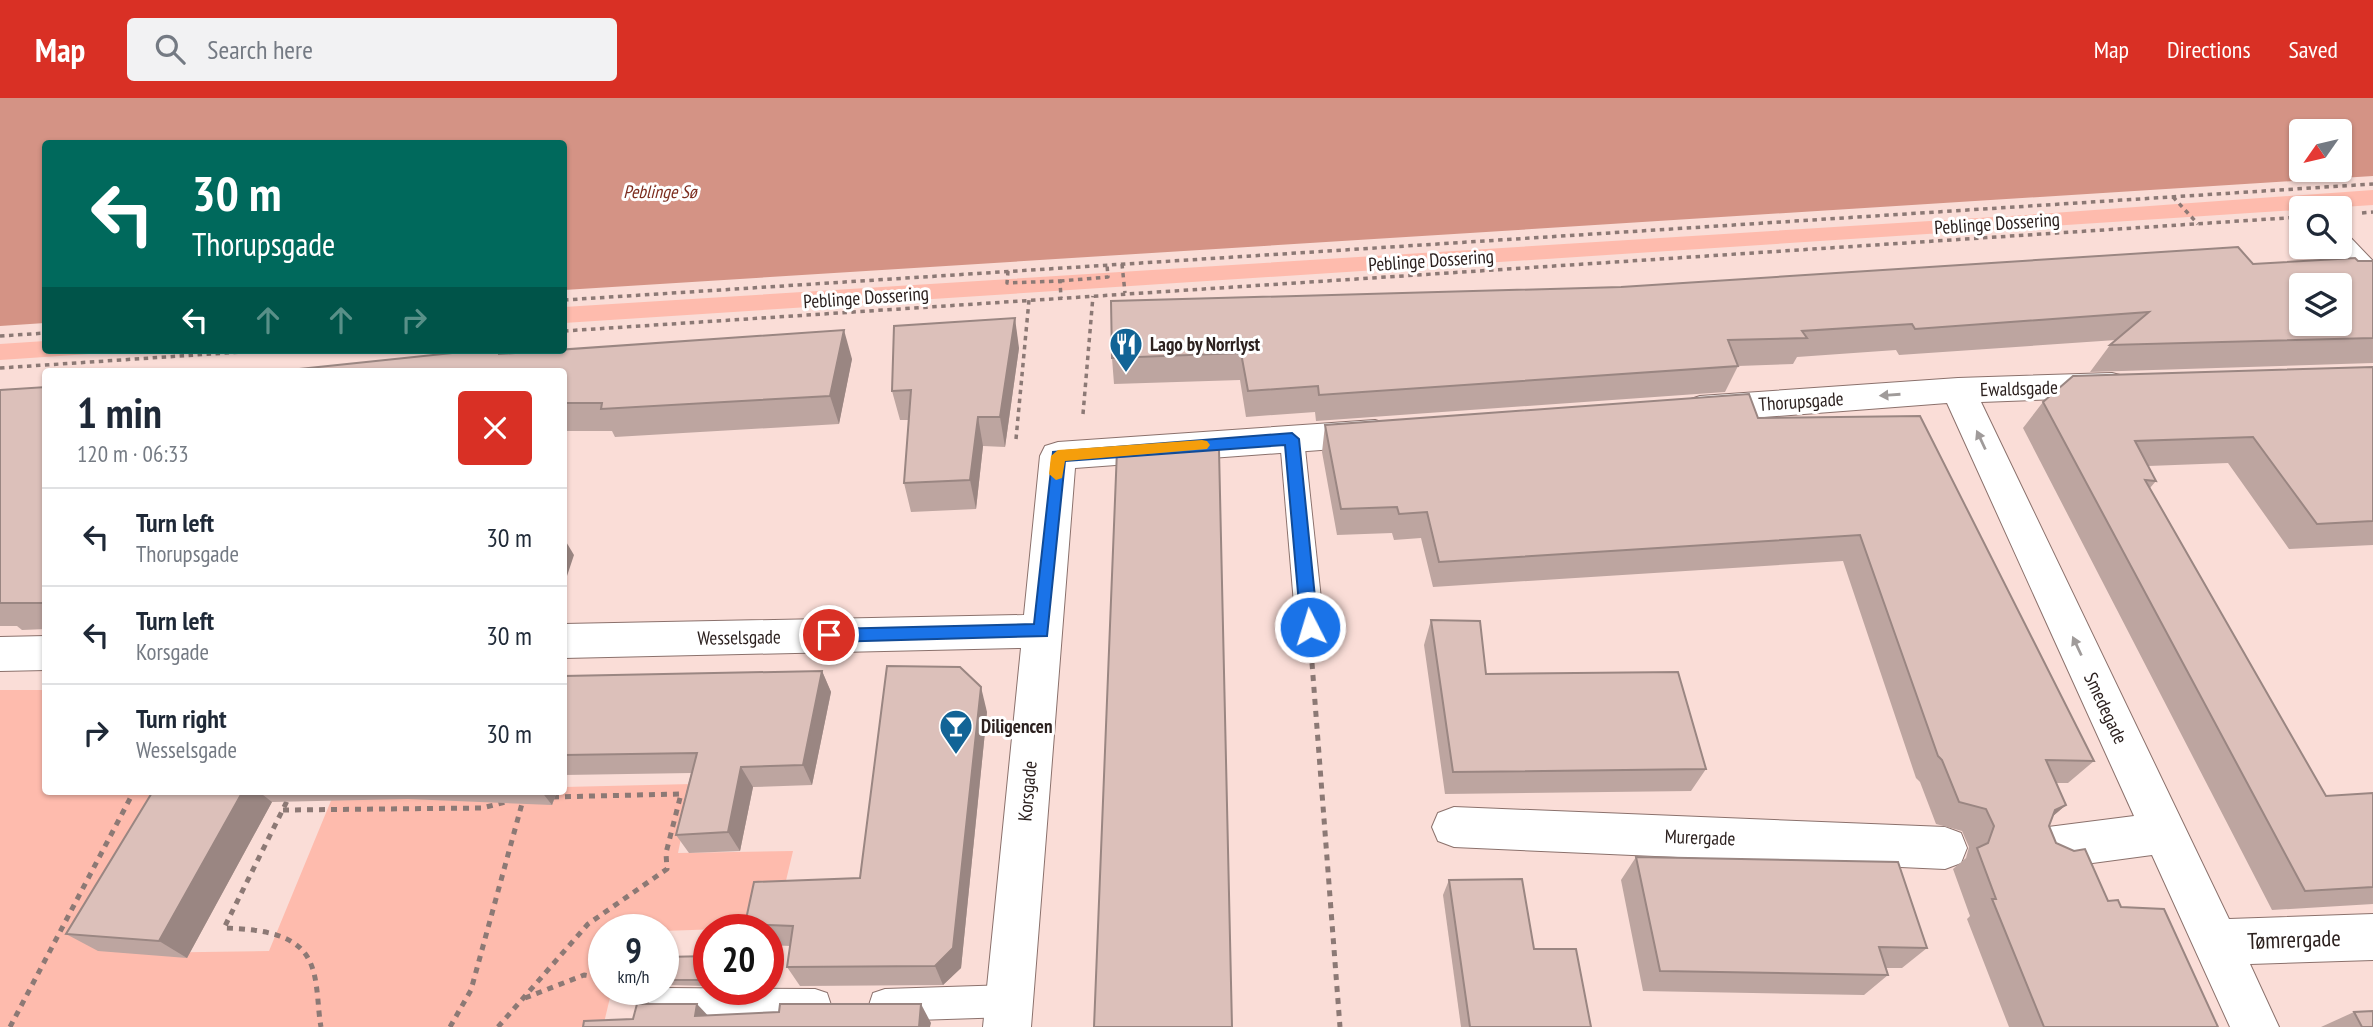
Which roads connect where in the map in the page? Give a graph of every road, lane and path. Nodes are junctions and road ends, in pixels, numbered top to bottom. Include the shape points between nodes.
1 (2373, 184) edge
2 (2173, 197) junction
3 (2289, 218) edge
4 (2198, 224) junction
5 (2352, 252) edge
6 (1122, 264) junction
7 (1107, 265) junction
8 (1008, 271) junction
9 (2373, 274) edge
10 (1060, 281) junction
11 (1125, 293) junction
12 (1093, 296) junction
13 (1061, 298) junction
14 (567, 300) edge
15 (1029, 300) junction
16 (567, 331) edge
17 (42, 333) edge
18 (0, 336) edge
19 (211, 354) edge
20 (0, 368) edge
21 (2138, 385) edge
22 (1958, 390) junction
23 (1668, 411) edge
24 (1405, 430) edge
25 (1292, 439) junction
26 (1058, 456) junction
27 (1310, 627) joint
28 (1041, 631) junction
29 (567, 641) edge
30 (42, 653) edge
31 (0, 654) edge
32 (132, 795) edge
33 (290, 795) edge
34 (537, 797) dead end
35 (283, 810) junction
36 (1454, 827) dead end
37 (2165, 833) junction
38 (1945, 848) dead end
39 (2048, 848) edge
40 (2373, 937) edge
41 (2215, 942) junction
42 (588, 976) edge
43 (522, 999) junction
44 (679, 1004) edge
45 (1008, 1014) edge
46 (10, 1027) edge
47 (321, 1027) edge
48 (450, 1027) edge
49 (498, 1027) edge
50 (1340, 1027) edge
51 (2255, 1027) edge

1 - 2 path
2 - 4 path
2 - 6 path
3 - 4 path, Peblinge Dossering
4 - 11 path, Peblinge Dossering
5 - 9 lane
6 - 7 path
6 - 11 path
7 - 8 path
7 - 10 path via 1108,277
8 - 10 path via 1007,283
8 - 14 path
10 - 13 path
11 - 12 path, Peblinge Dossering
12 - 13 path, Peblinge Dossering
12 - 26 path via 1082,428
13 - 15 path, Peblinge Dossering
15 - 16 path, Peblinge Dossering
15 - 26 path via 1014,458
17 - 18 path
19 - 20 path
21 - 22 street, Ewaldsgade
22 -> 23 street, Thorupsgade
37 -> 22 street, Smedegade
24 - 25 street
25 - 26 street
25 - 27 lane
26 - 28 street, Korsgade
27 - 50 path
28 - 29 street, Wesselsgade
28 - 45 street, Korsgade
30 - 31 street
32 - 46 path
33 - 35 path
34 - 43 path via 681,794 666,853 667,869 588,924
35 - 47 path via 224,928 253,929 287,940 308,957
35 - 48 path via 482,808 524,797 471,990
36 - 38 street, Murergade
37 - 39 street
37 - 41 street, Smedegade
40 - 41 street, Tømrergade
41 - 51 street, Smedegade
42 - 43 path
43 - 49 path
44 - 45 lane, Korsgade via 918,1005

